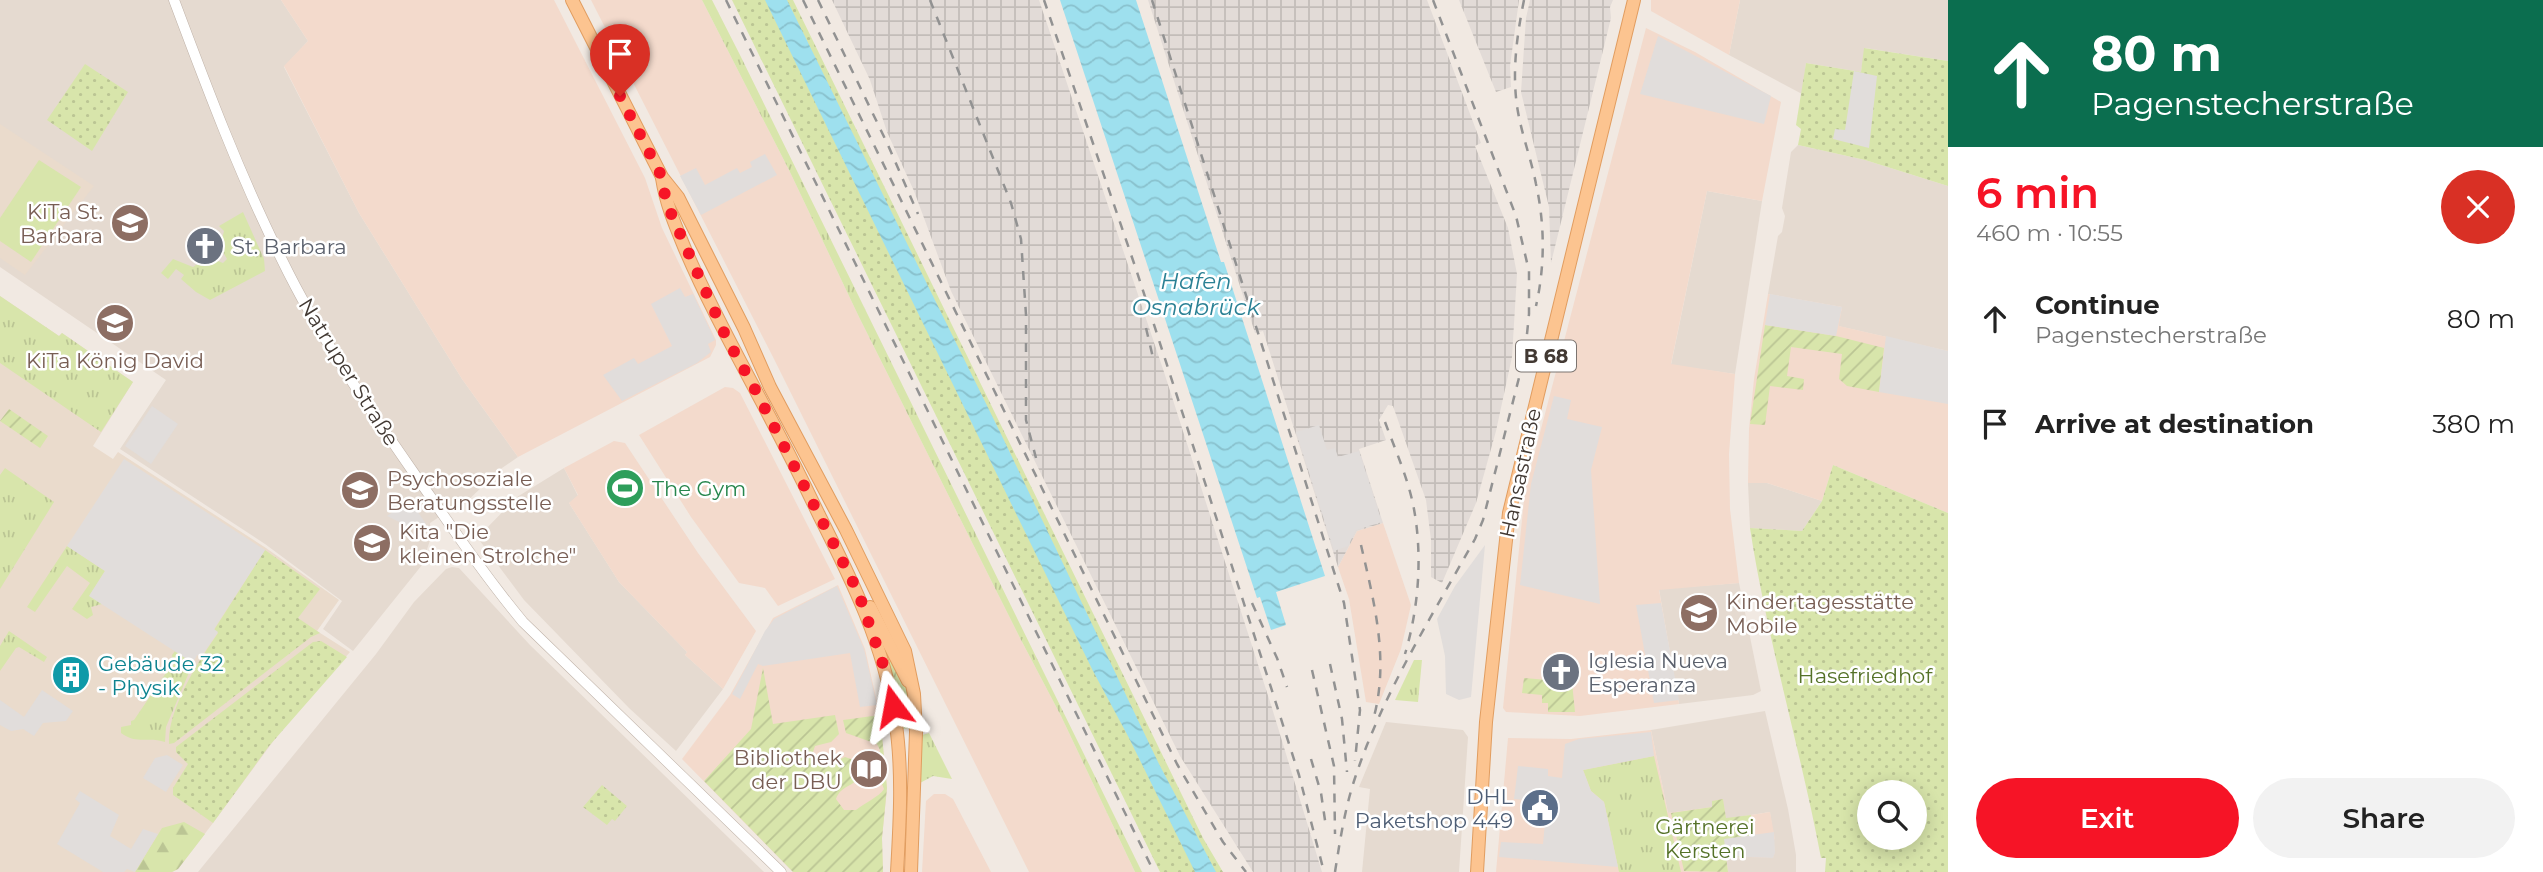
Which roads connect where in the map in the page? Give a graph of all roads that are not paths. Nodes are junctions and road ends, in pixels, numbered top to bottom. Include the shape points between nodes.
1 (174, 0) edge
2 (572, 0) edge
3 (1634, 0) edge
4 (662, 177) junction
5 (858, 592) junction
6 (914, 694) junction
7 (780, 872) edge
8 (897, 872) edge
9 (911, 872) edge
10 (1477, 872) edge

1 - 7 street, Natruper Straße via 218,116 293,282 324,338 443,516 523,622
2 - 4 main road
3 - 10 main road, Hansastraße / B 68 via 1509,513 1486,722
4 - 5 main road via 666,202 720,325
4 - 6 main road via 683,208 905,651
5 - 6 main road via 872,609
5 - 8 main road via 882,661 894,715 899,782
6 - 9 main road

